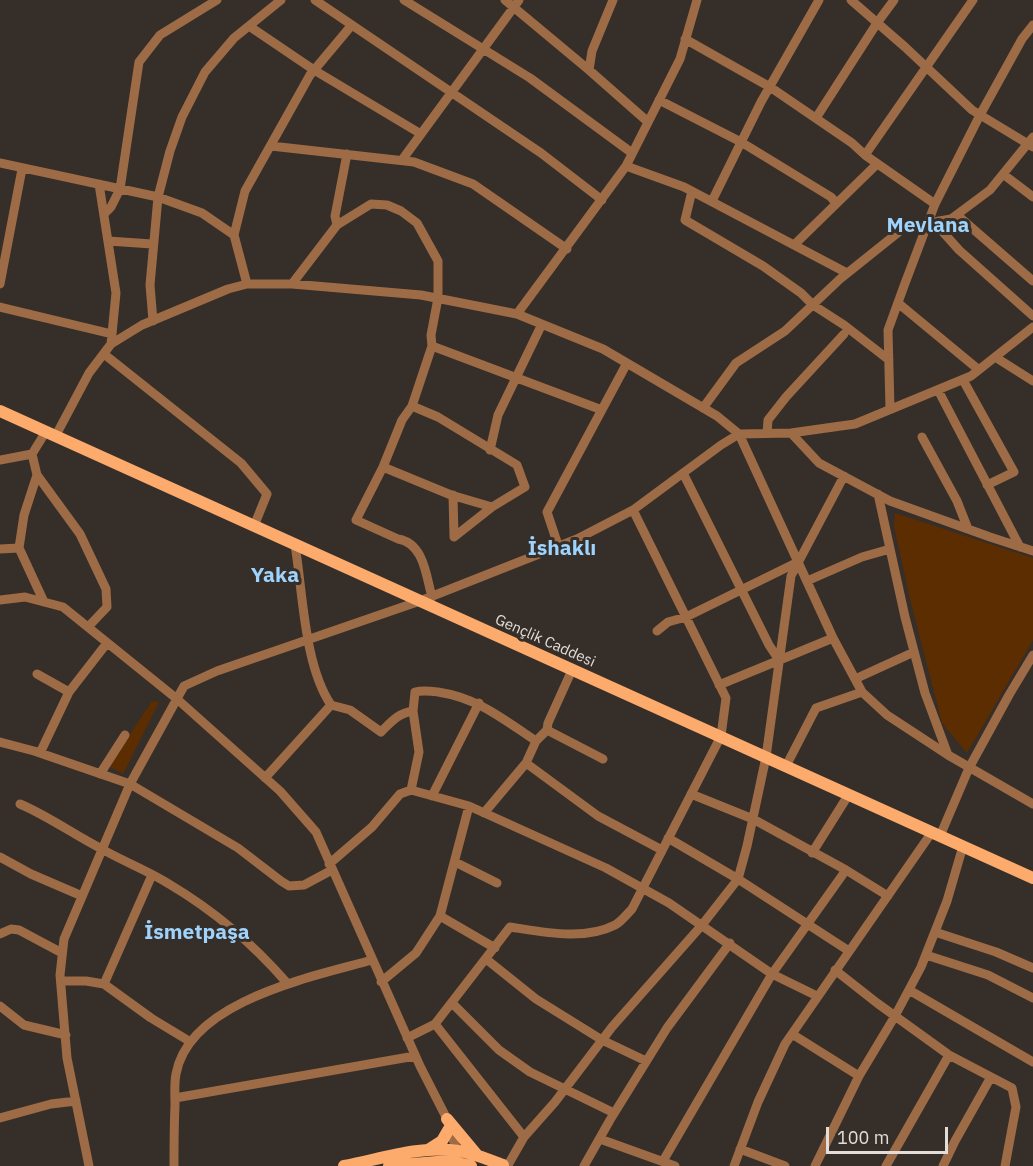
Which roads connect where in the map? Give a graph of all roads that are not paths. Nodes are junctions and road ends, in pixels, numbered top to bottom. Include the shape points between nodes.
1 (217, 0) edge
2 (281, 0) edge
3 (315, 0) edge
4 (404, 0) edge
5 (505, 0) edge
6 (613, 0) edge
7 (697, 0) edge
8 (819, 0) edge
9 (851, 0) edge
10 (894, 0) edge
11 (973, 0) edge
12 (205, 3) edge
13 (517, 4) edge
14 (877, 23) junction
15 (249, 26) junction
16 (351, 26) junction
17 (1033, 26) edge
18 (685, 39) junction
19 (483, 50) junction
20 (927, 68) junction
21 (314, 69) junction
22 (589, 70) junction
23 (770, 87) junction
24 (453, 92) junction
25 (659, 100) junction
26 (980, 115) junction
27 (816, 118) junction
28 (648, 122) junction
29 (421, 134) junction
30 (741, 142) junction
31 (1031, 143) edge
32 (271, 146) junction
33 (632, 153) junction
34 (347, 154) junction
35 (865, 155) junction
36 (402, 160) junction
37 (0, 163) edge
38 (877, 164) junction
39 (626, 166) junction
40 (21, 169) junction
41 (1003, 174) junction
42 (99, 184) junction
43 (120, 189) junction
44 (692, 191) junction
45 (158, 197) junction
46 (1033, 197) edge
47 (602, 200) junction
48 (712, 201) junction
49 (836, 203) junction
50 (935, 204) junction
51 (104, 214) junction
52 (957, 215) junction
53 (929, 222) junction
54 (337, 225) junction
55 (234, 235) junction
56 (108, 241) junction
57 (152, 244) junction
58 (794, 245) junction
59 (567, 249) junction
60 (847, 273) junction
61 (1033, 281) edge
62 (0, 284) edge
63 (247, 284) junction
64 (292, 284) junction
65 (438, 298) junction
66 (898, 303) junction
67 (813, 305) junction
68 (0, 307) edge
69 (517, 314) junction
70 (1033, 316) edge
71 (153, 321) junction
72 (542, 324) junction
73 (1033, 327) edge
74 (844, 334) dead end
75 (112, 339) junction
76 (432, 346) junction
77 (104, 354) junction
78 (995, 357) junction
79 (889, 360) junction
80 (627, 363) junction
81 (978, 370) junction
82 (516, 378) junction
83 (963, 380) junction
84 (1033, 381) edge
85 (938, 390) junction
86 (412, 406) junction
87 (703, 408) junction
88 (890, 409) junction
89 (602, 410) junction
90 (0, 411) edge
91 (767, 433) junction
92 (739, 434) junction
93 (792, 434) junction
94 (50, 435) junction
95 (922, 437) dead end
96 (490, 450) junction
97 (32, 454) junction
98 (0, 460) edge
99 (383, 467) junction
100 (683, 473) junction
101 (37, 475) junction
102 (844, 476) junction
103 (987, 485) junction
104 (878, 494) junction
105 (453, 495) junction
106 (492, 507) junction
107 (633, 510) junction
108 (254, 526) junction
109 (968, 529) junction
110 (295, 545) junction
111 (1020, 547) junction
112 (19, 548) junction
113 (559, 548) junction
114 (0, 549) edge
115 (890, 549) junction
116 (1033, 551) edge
117 (798, 562) junction
118 (807, 581) junction
119 (741, 590) junction
120 (426, 599) junction
121 (0, 600) edge
122 (44, 602) junction
123 (686, 616) junction
124 (88, 627) junction
125 (657, 631) dead end
126 (833, 638) junction
127 (308, 640) junction
128 (107, 643) junction
129 (915, 652) junction
130 (1033, 655) edge
131 (780, 660) junction
132 (572, 670) junction
133 (37, 674) dead end
134 (855, 679) junction
135 (720, 685) junction
136 (69, 692) junction
137 (862, 692) junction
138 (177, 699) junction
139 (479, 703) junction
140 (331, 705) junction
141 (413, 711) junction
142 (547, 730) junction
143 (125, 735) dead end
144 (721, 736) junction
145 (536, 741) junction
146 (0, 742) edge
147 (40, 753) junction
148 (948, 755) junction
149 (766, 757) junction
150 (603, 759) dead end
151 (526, 763) junction
152 (786, 766) junction
153 (969, 768) junction
154 (100, 774) junction
155 (265, 778) junction
156 (130, 784) junction
157 (411, 790) junction
158 (691, 794) junction
159 (849, 794) junction
160 (432, 796) junction
161 (20, 804) dead end
162 (1033, 804) edge
163 (469, 806) junction
164 (484, 813) junction
165 (753, 819) junction
166 (936, 834) junction
167 (668, 838) junction
168 (963, 846) junction
169 (102, 850) junction
170 (662, 850) junction
171 (812, 853) junction
172 (0, 857) edge
173 (455, 862) junction
174 (330, 867) junction
175 (846, 870) junction
176 (152, 875) junction
177 (1033, 878) edge
178 (738, 879) junction
179 (497, 883) dead end
180 (642, 888) junction
181 (82, 896) junction
182 (888, 896) junction
183 (440, 916) junction
184 (806, 924) junction
185 (702, 925) junction
186 (935, 932) junction
187 (0, 934) edge
188 (730, 943) junction
189 (495, 948) junction
190 (849, 951) junction
191 (62, 953) junction
192 (926, 955) junction
193 (486, 959) junction
194 (372, 960) junction
195 (1033, 968) edge
196 (835, 970) junction
197 (772, 974) junction
198 (61, 981) junction
199 (381, 981) junction
200 (287, 983) junction
201 (105, 984) junction
202 (909, 990) junction
203 (817, 996) junction
204 (1033, 998) edge
205 (452, 1003) junction
206 (0, 1006) edge
207 (895, 1016) junction
208 (435, 1024) junction
209 (792, 1034) junction
210 (66, 1035) junction
211 (407, 1038) junction
212 (602, 1040) junction
213 (189, 1041) junction
214 (949, 1055) junction
215 (415, 1056) junction
216 (646, 1061) junction
217 (1033, 1062) edge
218 (859, 1076) junction
219 (992, 1077) junction
220 (565, 1089) junction
221 (175, 1098) junction
222 (76, 1101) junction
223 (614, 1113) junction
224 (0, 1118) edge
225 (448, 1124) junction
226 (524, 1137) junction
227 (600, 1139) junction
228 (740, 1149) junction
229 (428, 1150) junction
230 (458, 1151) junction
231 (663, 1161) junction
232 (471, 1162) edge
233 (89, 1166) edge
234 (174, 1166) edge
235 (344, 1166) edge
236 (389, 1166) edge
237 (506, 1166) edge
238 (584, 1166) edge
239 (675, 1166) edge
240 (734, 1166) edge
241 (785, 1166) edge
242 (815, 1166) edge
243 (886, 1166) edge
244 (943, 1166) edge
245 (1005, 1166) edge

1 - 12 street
2 - 15 street
3 - 16 street
4 - 19 street
5 - 13 street
6 - 22 street via 592,51
7 - 18 street
8 - 23 street
9 - 14 street
10 - 14 street
11 - 20 street
12 - 43 street via 160,35 139,62
13 - 19 street
13 - 22 street
14 - 20 street
14 - 27 street
15 - 21 street
15 - 45 street via 205,72 182,117
16 - 21 street
16 - 24 street
17 - 26 street
18 - 23 street
18 - 25 street via 680,59
19 - 24 street
19 - 33 street via 530,78
20 - 26 street
20 - 35 street
21 - 29 street
21 - 32 street
22 - 28 street
23 - 27 street
23 - 30 street
24 - 29 street
24 - 47 street
25 - 28 street
25 - 30 street
26 - 31 street
26 - 50 street
27 - 35 street
28 - 33 street
29 - 36 street
30 - 48 street
30 - 49 street
31 - 41 street
32 - 34 street
32 - 55 street via 245,191
33 - 39 street
34 - 36 street
34 - 54 street via 335,216
35 - 38 street
36 - 59 street via 473,184
37 - 40 street
38 - 49 street
38 - 50 street
39 - 44 street
39 - 47 street
40 - 42 street
40 - 62 street
41 - 46 street
41 - 52 street via 990,190
42 - 43 street
42 - 51 street
43 - 45 street
43 - 51 street
44 - 48 street
44 - 67 street via 685,220 763,266
45 - 55 street via 202,213
45 - 57 street
47 - 59 street
48 - 58 street
49 - 58 street
50 - 53 street
51 - 56 street
52 - 53 street
52 - 61 street
53 - 60 street via 905,227
53 - 66 street
53 - 70 street
54 - 64 street
54 - 65 street via 371,204 401,211 417,223 438,261
55 - 63 street
56 - 57 street
56 - 75 street via 116,293
57 - 71 street
58 - 60 street
59 - 69 street
60 - 67 street
63 - 64 street
63 - 71 street
64 - 65 street
65 - 69 street
65 - 76 street
66 - 79 street via 888,330
66 - 81 street
67 - 79 street
67 - 87 street via 785,331 736,363
68 - 75 street
69 - 72 street
71 - 75 street
72 - 80 street
72 - 82 street
73 - 78 street
74 - 91 street via 768,420
75 - 77 street
76 - 82 street
76 - 86 street
77 - 94 street
77 - 108 street via 241,463 267,494
78 - 81 street
78 - 84 street
79 - 88 street
80 - 87 street
80 - 89 street
81 - 83 street
82 - 89 street
82 - 96 street via 498,415
83 - 85 street
83 - 103 street via 1014,472
85 - 88 street
85 - 103 street
86 - 96 street via 438,417
86 - 99 street via 402,420
87 - 92 street
88 - 93 street via 855,424
89 - 113 street via 547,512
90 - 94 main road, Gençlik Caddesi
91 - 92 street
91 - 93 street
92 - 100 street
92 - 117 street
93 - 102 street via 819,463
94 - 97 street
94 - 108 main road, Gençlik Caddesi
95 - 109 street
96 - 106 street via 517,465 525,487
97 - 98 street
97 - 101 street
99 - 105 street
99 - 120 street via 356,520 405,540 419,552
100 - 107 street
100 - 119 street
101 - 112 street via 24,515
101 - 124 street via 80,534 106,589 107,607
102 - 104 street
102 - 117 street
103 - 111 street
104 - 109 street
104 - 115 street
105 - 106 street
105 - 106 street via 454,537
107 - 113 street
107 - 123 street
108 - 110 main road, Gençlik Caddesi
109 - 111 street
110 - 120 main road, Gençlik Caddesi
110 - 127 street
111 - 116 street
112 - 114 street
112 - 122 street
113 - 120 street
115 - 118 street
115 - 129 street
117 - 118 street
117 - 119 street
117 - 131 street via 791,576
118 - 126 street
119 - 123 street
119 - 131 street
120 - 127 street
120 - 132 main road, Gençlik Caddesi
121 - 122 street via 25,597
122 - 124 street via 63,607
123 - 125 street
123 - 135 street
124 - 128 street
126 - 131 street
126 - 134 street
127 - 138 street via 217,671 184,686
127 - 140 street
128 - 136 street
128 - 138 street
129 - 134 street
129 - 148 street
130 - 153 street
131 - 135 street
131 - 149 street
132 - 142 street
132 - 144 main road, Gençlik Caddesi
133 - 136 street
134 - 137 street
135 - 144 street via 726,698
136 - 147 street
137 - 148 street via 887,715
137 - 152 street via 816,708
138 - 155 street
138 - 156 street
139 - 141 street via 453,694 421,690 415,692
139 - 145 street
139 - 160 street
140 - 141 street via 350,710 381,732 397,716
140 - 155 street
141 - 157 street via 419,752
142 - 145 street
142 - 150 street
143 - 154 street
144 - 149 main road, Gençlik Caddesi
144 - 158 street
145 - 151 street
146 - 147 street
147 - 154 street
148 - 153 street
149 - 152 main road, Gençlik Caddesi
149 - 165 street
151 - 164 street
151 - 170 street via 598,816
152 - 159 main road, Gençlik Caddesi
153 - 162 street
153 - 166 street
154 - 156 street
155 - 174 street via 316,832
156 - 169 street
156 - 174 street via 238,848 289,885 304,885
157 - 160 street
157 - 174 street via 400,794
158 - 165 street
158 - 167 street
159 - 166 main road, Gençlik Caddesi
159 - 171 street
160 - 163 street
161 - 169 street
163 - 164 street
163 - 173 street
164 - 180 street
165 - 171 street
165 - 178 street
166 - 168 main road, Gençlik Caddesi
166 - 182 street
167 - 170 street
167 - 178 street
168 - 177 main road, Gençlik Caddesi
168 - 186 street
169 - 176 street
169 - 181 street
170 - 180 street
171 - 175 street
172 - 181 street
173 - 179 street
173 - 183 street
174 - 194 street
175 - 182 street
175 - 184 street
176 - 200 street via 225,925 264,957
176 - 201 street
178 - 184 street
178 - 185 street
180 - 185 street
180 - 189 street via 632,909 616,925 565,935 510,927
181 - 191 street
182 - 190 street
183 - 189 street
183 - 199 street via 416,953
184 - 190 street
184 - 197 street
185 - 188 street
185 - 212 street
186 - 192 street
186 - 195 street
187 - 191 street via 19,930
188 - 197 street
188 - 216 street
189 - 193 street
190 - 196 street
191 - 198 street
192 - 202 street
192 - 204 street via 988,975
193 - 205 street
193 - 212 street via 536,999
194 - 199 street
194 - 200 street
196 - 203 street
196 - 207 street
197 - 203 street
197 - 231 street
198 - 201 street
198 - 210 street
199 - 211 street
200 - 213 street via 243,1002
201 - 213 street
202 - 207 street
202 - 217 street
203 - 209 street
205 - 208 street
205 - 220 street via 499,1050 530,1072
206 - 210 street via 24,1025
207 - 214 street
207 - 218 street
208 - 211 street
208 - 226 street
209 - 218 street
209 - 228 street
210 - 222 street
211 - 215 street
212 - 216 street
212 - 220 street
213 - 221 street via 176,1073
214 - 219 street
214 - 243 street
215 - 221 street
215 - 225 street
216 - 223 street
218 - 242 street
219 - 244 street
219 - 245 street via 1012,1088 1016,1107
220 - 223 street
220 - 226 street
221 - 234 street
222 - 224 street
222 - 233 street
223 - 227 street
225 - 229 main road via 442,1141
225 - 230 street
225 - 232 main road
226 - 237 street
227 - 231 street
227 - 238 street
228 - 240 street
228 - 241 street
229 - 230 main road
229 - 235 main road
230 - 232 main road
231 - 239 street
232 - 236 main road
232 - 237 main road

